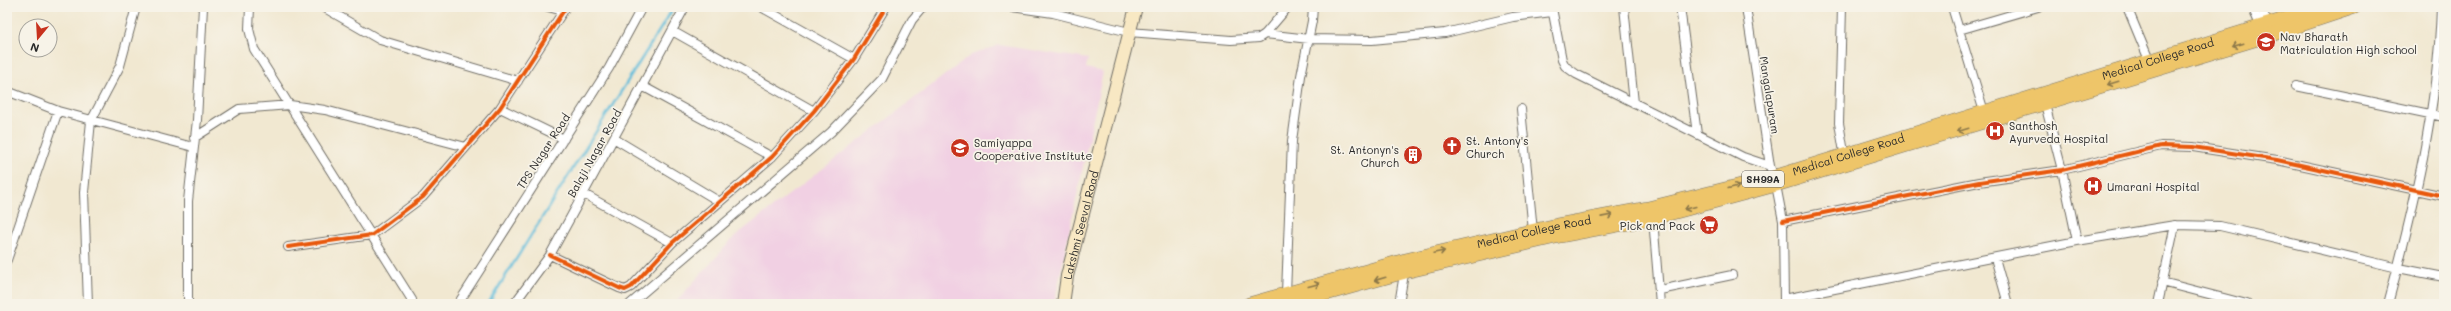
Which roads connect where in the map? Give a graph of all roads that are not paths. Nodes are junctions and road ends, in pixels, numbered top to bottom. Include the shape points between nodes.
1 (136, 7) edge
2 (203, 7) edge
3 (250, 7) edge
4 (323, 7) edge
5 (548, 7) edge
6 (642, 7) edge
7 (685, 7) edge
8 (761, 7) edge
9 (886, 7) edge
10 (923, 7) edge
11 (1012, 7) edge
12 (1136, 7) edge
13 (1288, 7) edge
14 (1313, 7) edge
15 (1624, 7) edge
16 (1680, 7) edge
17 (1746, 7) edge
18 (1842, 7) edge
19 (1952, 7) edge
20 (2038, 7) edge
21 (2127, 7) edge
22 (2252, 7) edge
23 (2261, 7) edge
24 (2355, 7) edge
25 (2441, 7) edge
26 (565, 9) edge
27 (1043, 9) edge
28 (1552, 9) edge
29 (2327, 10) edge
30 (2263, 24) junction
31 (1959, 30) junction
32 (674, 32) junction
33 (1129, 32) junction
34 (1265, 34) junction
35 (2274, 34) junction
36 (1308, 39) junction
37 (854, 59) junction
38 (2149, 60) junction
39 (518, 82) junction
40 (2296, 86) dead end
41 (644, 87) junction
42 (7, 91) edge
43 (1634, 103) junction
44 (2045, 104) junction
45 (290, 105) junction
46 (500, 108) junction
47 (1521, 108) dead end
48 (814, 111) junction
49 (58, 112) junction
50 (2430, 114) junction
51 (2444, 116) edge
52 (1986, 118) junction
53 (92, 121) junction
54 (1697, 134) junction
55 (194, 138) junction
56 (564, 139) junction
57 (615, 139) junction
58 (193, 147) junction
59 (466, 147) junction
60 (772, 157) junction
61 (1845, 160) junction
62 (2062, 170) junction
63 (1773, 176) junction
64 (2416, 191) junction
65 (584, 194) junction
66 (2444, 196) edge
67 (720, 202) junction
68 (1650, 218) junction
69 (1783, 221) junction
70 (2174, 224) junction
71 (1533, 231) junction
72 (372, 235) junction
73 (2077, 241) junction
74 (672, 243) junction
75 (288, 247) dead end
76 (550, 255) junction
77 (1995, 258) junction
78 (7, 260) edge
79 (1405, 266) junction
80 (2398, 268) junction
81 (1732, 275) dead end
82 (2444, 277) edge
83 (2162, 282) junction
84 (1660, 290) junction
85 (1288, 298) edge
86 (1784, 301) edge
87 (412, 302) edge
88 (88, 304) edge
89 (188, 304) edge
90 (420, 304) edge
91 (458, 304) edge
92 (514, 304) edge
93 (630, 304) edge
94 (1063, 304) edge
95 (1249, 304) edge
96 (1398, 304) edge
97 (1660, 304) edge
98 (2008, 304) edge
99 (2158, 304) edge
100 (2247, 304) edge
101 (2388, 304) edge

1 - 53 street via 120,66
2 - 55 street
3 - 45 street via 248,29 254,49
4 - 39 street via 380,40
5 - 26 street
6 - 56 street, TPS Nagar Road via 609,68
7 - 32 street, Balaji Nagar Road
8 - 37 street
9 - 37 street
10 - 93 street via 912,20 882,79 831,132
11 - 27 street
12 - 33 street, Lakshmi Seeval Road
13 - 34 street
14 - 36 street
15 - 43 street
16 - 54 street
17 - 63 street, Mangalapuram
18 - 61 street via 1839,123
19 - 31 street
20 - 31 street
21 - 38 street
22 - 30 street
23 - 30 street
24 - 29 main road, Medical College Road / SH99A
25 - 50 street via 2439,57
26 - 39 street
27 - 33 street
28 - 36 street via 1445,33 1372,40
28 - 43 street via 1565,66
29 - 30 main road, Medical College Road / SH99A
29 - 35 main road, Medical College Road / SH99A
30 - 35 street
30 - 38 main road, Medical College Road / SH99A
31 - 52 street
32 - 41 street, Balaji Nagar Road
32 - 48 street
33 - 34 street via 1230,40 1259,38
33 - 94 street, Lakshmi Seeval Road via 1067,276
34 - 36 street
35 -> 44 main road, Medical College Road / SH99A
36 - 85 street via 1292,141
37 - 48 street
38 - 52 main road, Medical College Road / SH99A
39 - 46 street
40 - 50 street
41 - 57 street, Balaji Nagar Road
41 - 60 street
42 - 49 street
43 - 54 street
44 - 52 main road, Medical College Road / SH99A
44 - 62 street
45 - 55 street via 239,109
45 - 59 street via 325,110
45 - 72 street
46 - 56 street
46 - 59 street
47 - 71 street
48 - 60 street
49 - 53 street
49 - 78 street
50 - 51 street
50 - 64 street
52 - 61 main road, Medical College Road / SH99A
53 - 58 street
53 - 88 street via 84,192
54 - 63 street via 1743,157
55 - 58 street
56 - 91 street, TPS Nagar Road
57 - 65 street, Balaji Nagar Road
57 - 67 street
58 - 89 street via 188,201
59 - 72 street via 423,197
60 - 67 street
61 - 63 main road, Medical College Road / SH99A
62 - 64 street via 2161,146 2193,147 2278,160
62 - 69 street via 1979,182
62 - 73 street
63 -> 68 main road, Medical College Road / SH99A
63 - 69 street, Mangalapuram
71 -> 63 main road, Medical College Road / SH99A via 1648,208
64 - 66 street
64 - 80 street
65 - 74 street
65 - 76 street, Balaji Nagar Road
67 - 74 street
68 - 79 main road, Medical College Road / SH99A
68 - 84 street via 1654,230
69 - 86 street, Mangalapuram
70 - 73 street
70 - 80 street via 2220,226
70 - 83 street
79 -> 71 main road, Medical College Road / SH99A
72 - 75 street
72 - 87 street
73 - 77 street
74 - 76 street via 625,290
76 - 92 street, Balaji Nagar Road
77 - 86 street
77 - 98 street
79 - 85 main road, Medical College Road / SH99A
79 - 96 street
80 - 82 street
80 - 101 street
81 - 84 street
83 - 99 street
83 - 100 street
84 - 97 street
85 - 95 main road, Medical College Road / SH99A
87 - 90 street

